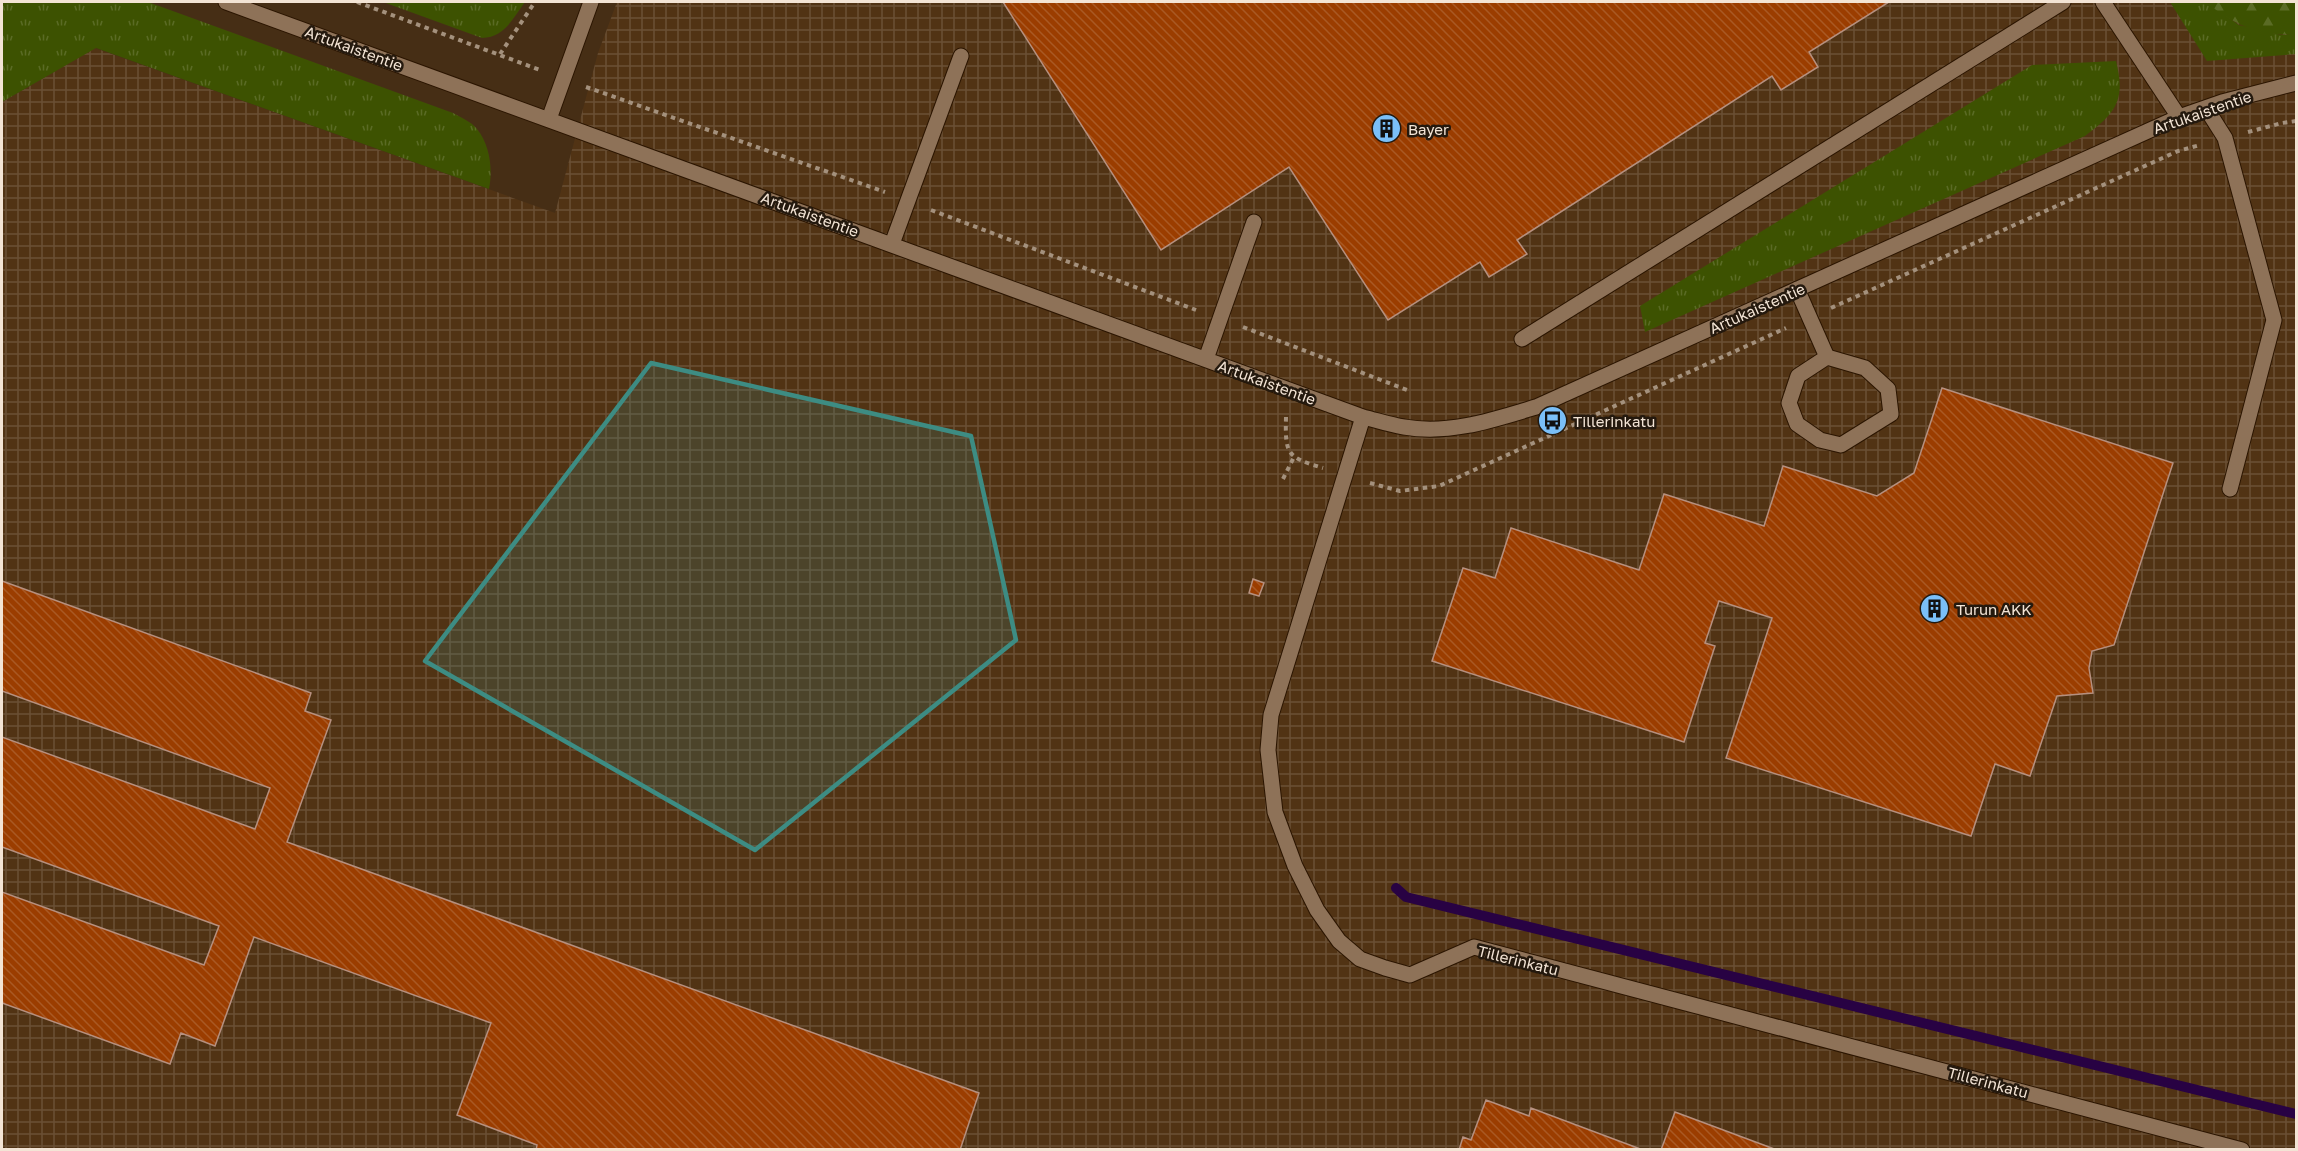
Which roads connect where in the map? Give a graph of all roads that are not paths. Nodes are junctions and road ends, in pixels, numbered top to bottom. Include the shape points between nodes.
1 (226, 2) edge
2 (591, 2) edge
3 (2063, 2) edge
4 (2103, 2) edge
5 (961, 56) dead end
6 (2296, 83) edge
7 (2206, 108) junction
8 (2179, 117) junction
9 (549, 119) junction
10 (1254, 222) dead end
11 (892, 244) junction
12 (1797, 289) junction
13 (1522, 339) dead end
14 (1827, 357) junction
15 (1206, 359) junction
16 (1363, 417) junction
17 (2229, 489) dead end
18 (2242, 1149) edge

1 - 9 street, Artukaistentie
2 - 9 street
3 - 13 street
4 - 8 street
5 - 11 street
6 - 7 street, Artukaistentie
7 - 8 street, Artukaistentie
7 - 17 street via 2225,138 2274,320
8 - 12 street, Artukaistentie
9 - 11 street, Artukaistentie
10 - 15 street
11 - 15 street, Artukaistentie
12 - 14 street
12 - 16 street, Artukaistentie via 1536,407 1497,419 1434,430
14 - 14 street via 1798,376 1789,403 1797,424 1820,440 1841,446 1892,414 1888,389 1865,368
15 - 16 street, Artukaistentie
16 - 18 street, Tillerinkatu via 1271,715 1268,750 1275,812 1295,866 1317,910 1339,941 1360,958 1410,975 1474,947

